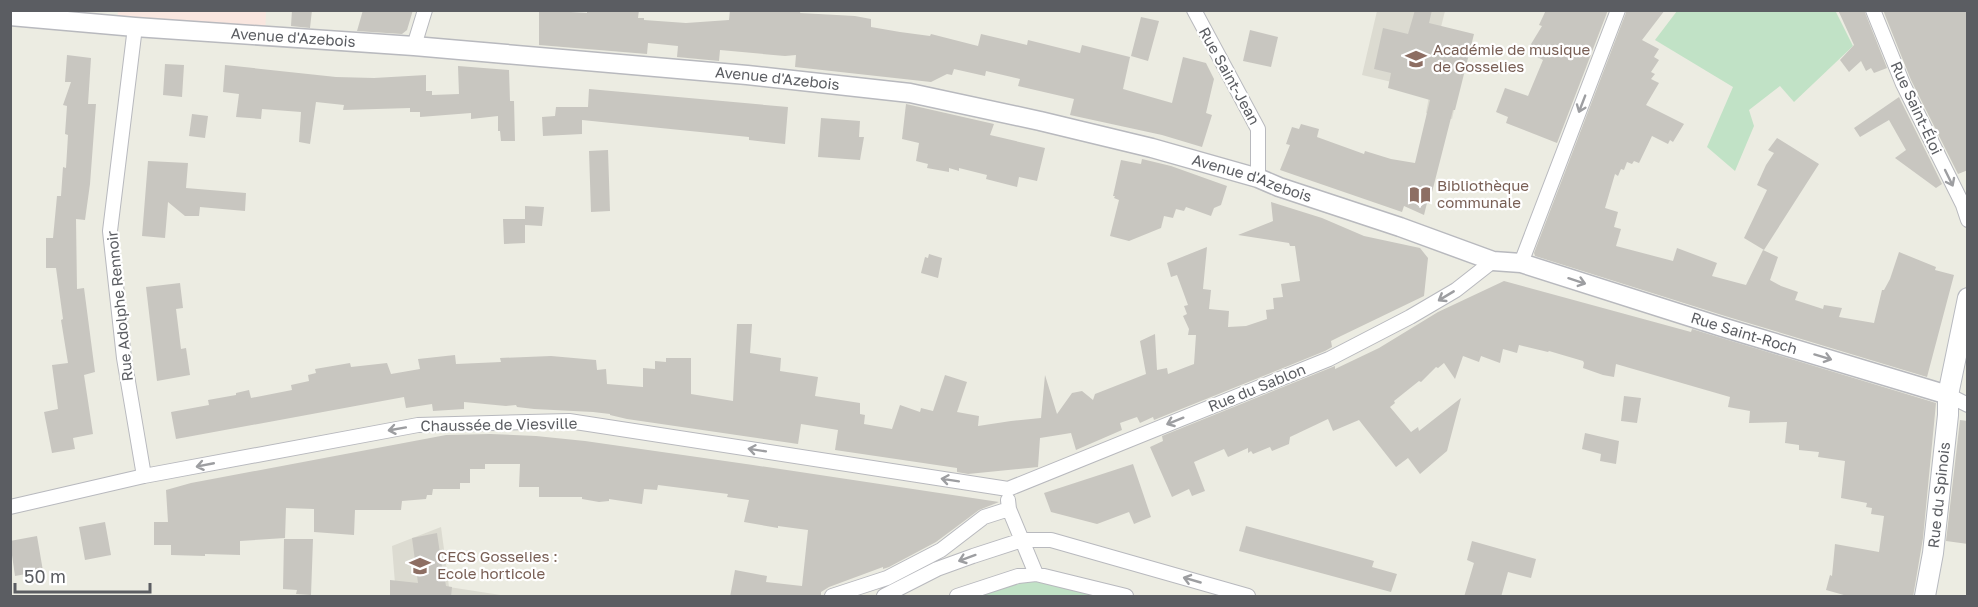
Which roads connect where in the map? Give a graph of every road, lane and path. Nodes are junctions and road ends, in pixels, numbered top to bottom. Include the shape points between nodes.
1 (425, 10) edge
2 (1194, 10) edge
3 (1618, 10) edge
4 (1873, 10) edge
5 (10, 16) edge
6 (135, 27) junction
7 (414, 46) junction
8 (1258, 178) junction
9 (1965, 206) edge
10 (1968, 220) edge
11 (1493, 261) junction
12 (1521, 263) junction
13 (1968, 297) edge
14 (1948, 395) junction
15 (1968, 405) edge
16 (144, 476) junction
17 (1008, 489) junction
18 (10, 507) edge
19 (1009, 509) junction
20 (1022, 540) junction
21 (1036, 574) junction
22 (832, 597) edge
23 (884, 597) edge
24 (957, 597) edge
25 (1126, 597) edge
26 (1248, 597) edge
27 (1925, 597) edge

1 - 7 street
2 - 8 street, Rue Saint-Jean via 1258,129
3 -> 12 street
4 -> 9 street, Rue Saint-Éloi via 1903,84
5 - 6 street, Avenue d'Azebois
6 - 7 street, Avenue d'Azebois
6 - 16 street, Rue Adolphe Rennoir via 111,231 124,358
7 - 8 street, Avenue d'Azebois via 910,93 1152,148
8 - 11 street, Avenue d'Azebois
9 - 10 street, Rue Saint-Éloi
11 - 12 street, Avenue d'Azebois
11 -> 17 street, Rue du Sablon via 1456,290 1329,359
12 -> 14 street, Rue Saint-Roch
13 - 14 main road, Rue du Spinois
14 - 15 street, Rue Saint-Roch
14 - 27 main road, Rue du Spinois
17 -> 16 street, Chaussée de Viesville via 569,421 418,425
16 - 18 street, Chaussée de Viesville
17 - 19 street
19 - 20 street
19 - 22 street via 984,517 941,550 887,578
20 - 21 street
20 -> 23 street via 937,569
26 -> 20 street via 1051,540
21 - 24 street via 1018,576
21 - 25 street

